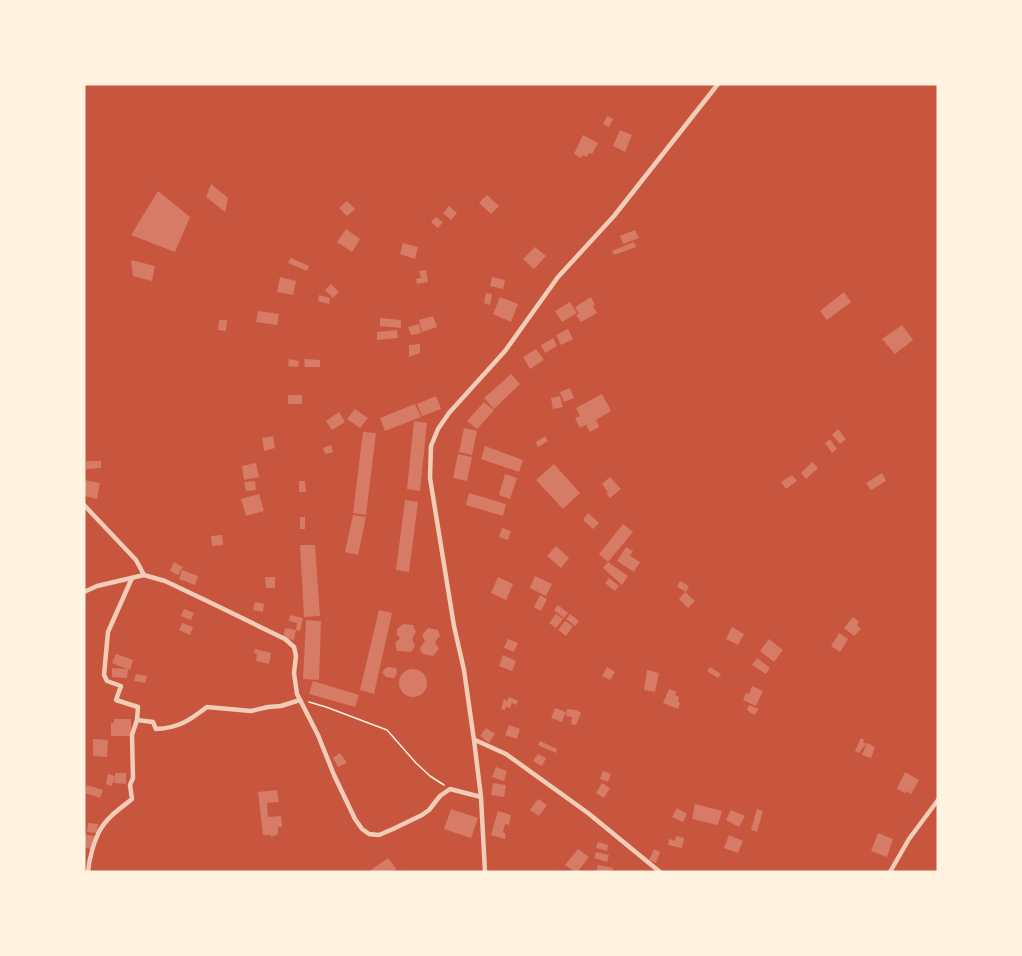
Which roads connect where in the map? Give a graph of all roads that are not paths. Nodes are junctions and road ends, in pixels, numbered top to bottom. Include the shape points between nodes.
1 (718, 84) edge
2 (84, 505) edge
3 (144, 575) junction
4 (132, 578) junction
5 (84, 592) edge
6 (300, 700) junction
7 (137, 720) junction
8 (474, 740) junction
9 (481, 797) junction
10 (938, 800) edge
11 (88, 872) edge
12 (485, 872) edge
13 (660, 872) edge
14 (890, 872) edge

1 - 8 street via 614,216 558,277 505,351 449,413 431,446 430,478
2 - 3 street via 136,560
3 - 4 street
3 - 6 street via 165,581 285,639 294,647
4 - 5 street
4 - 7 street via 108,632 104,675 107,681 121,686 116,700 138,707
6 - 7 street via 251,711 207,707 189,721 170,728 156,729 153,722
6 - 9 street via 355,819 369,834 379,835 422,815 450,789
7 - 11 street via 132,735 132,799 100,830
8 - 9 street
8 - 13 street via 506,754 588,813
9 - 12 street
10 - 14 street

